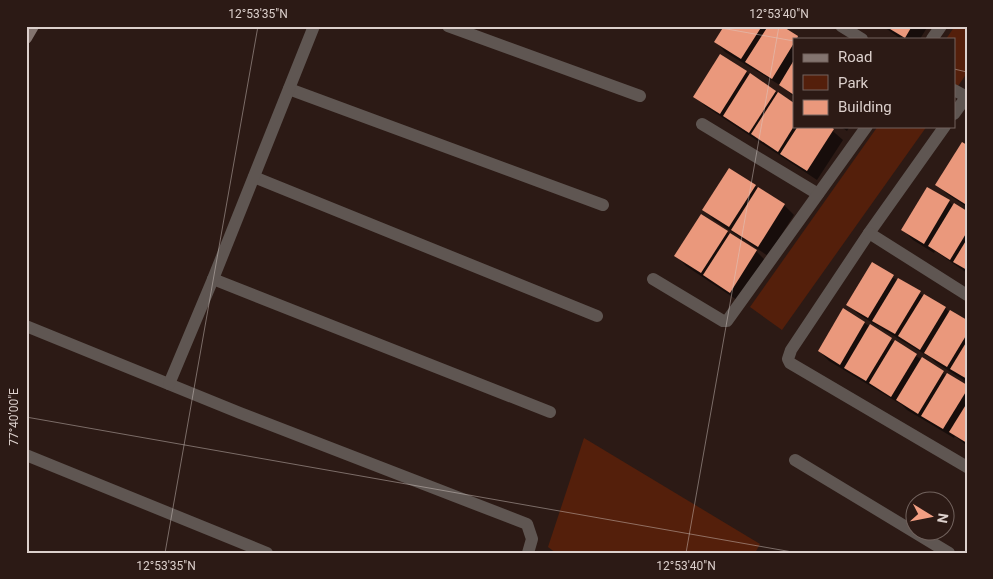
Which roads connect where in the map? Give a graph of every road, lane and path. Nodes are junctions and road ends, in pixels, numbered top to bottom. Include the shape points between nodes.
1 (32, 26) edge
2 (314, 26) edge
3 (448, 26) edge
4 (841, 26) edge
5 (941, 26) edge
6 (26, 38) edge
7 (860, 38) edge
8 (933, 38) edge
9 (289, 88) junction
10 (640, 96) dead end
11 (967, 96) edge
12 (956, 111) edge
13 (702, 124) dead end
14 (866, 128) edge
15 (944, 128) edge
16 (254, 176) junction
17 (818, 194) junction
18 (603, 205) dead end
19 (869, 233) junction
20 (213, 279) junction
21 (652, 279) dead end
22 (967, 295) edge
23 (597, 316) dead end
24 (26, 326) edge
25 (169, 384) junction
26 (550, 412) dead end
27 (26, 455) edge
28 (795, 460) dead end
29 (967, 467) edge
30 (267, 553) edge
31 (528, 553) edge
32 (949, 553) edge

1 - 6 street
2 - 9 street
3 - 10 street
4 - 7 street
5 - 8 street
9 - 16 street
9 - 18 street
11 - 12 street
13 - 17 street
14 - 17 street
15 - 19 street
16 - 20 street
16 - 23 street
17 - 21 street via 727,321
19 - 22 street
19 - 29 street via 788,359
20 - 25 street
20 - 26 street
24 - 25 street
25 - 31 street via 527,524 532,540
27 - 30 street
28 - 32 street

